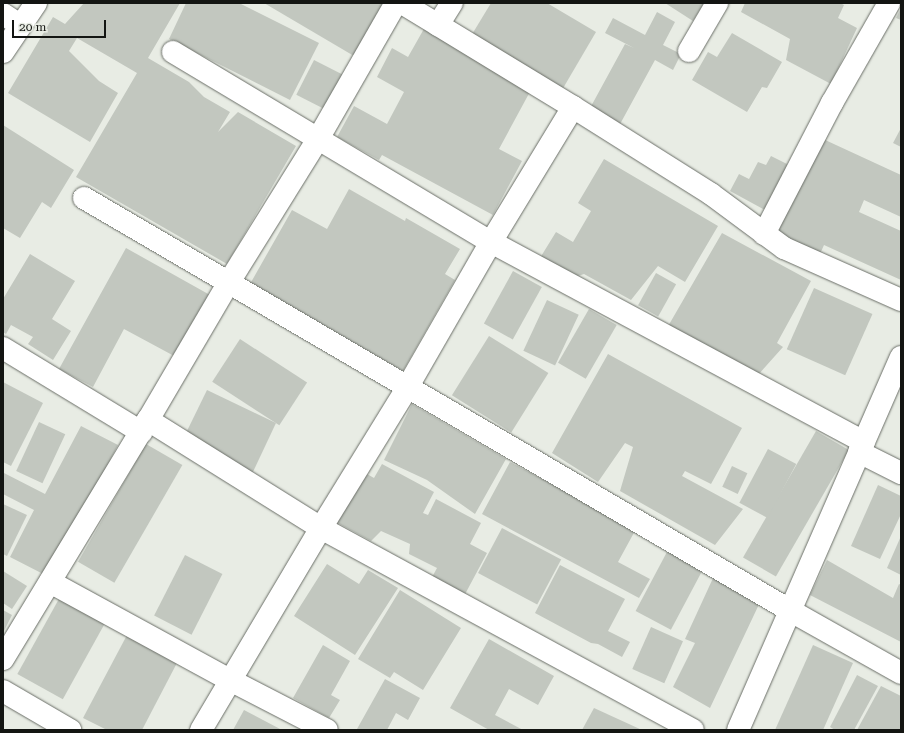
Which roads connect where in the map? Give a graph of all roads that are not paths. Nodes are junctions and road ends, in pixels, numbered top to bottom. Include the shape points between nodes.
1 (36, 3) edge
2 (396, 3) edge
3 (402, 3) edge
4 (452, 3) edge
5 (717, 3) edge
6 (889, 3) edge
7 (11, 20) edge
8 (438, 25) junction
9 (690, 51) dead end
10 (3, 52) edge
11 (174, 52) dead end
12 (573, 107) junction
13 (318, 139) junction
14 (84, 198) dead end
15 (764, 234) junction
16 (491, 242) junction
17 (229, 282) junction
18 (901, 300) edge
19 (3, 348) edge
20 (901, 356) edge
21 (407, 388) junction
22 (145, 426) junction
23 (862, 447) junction
24 (901, 473) edge
25 (321, 528) junction
26 (50, 582) junction
27 (791, 611) junction
28 (3, 659) edge
29 (901, 672) edge
30 (230, 680) junction
31 (3, 691) edge
32 (70, 730) edge
33 (201, 730) edge
34 (327, 730) edge
35 (694, 730) edge
36 (738, 730) edge

1 - 7 street
2 - 13 street
3 - 8 street
4 - 8 street
5 - 9 street
6 - 15 street via 832,103
7 - 10 street
8 - 12 street
11 - 13 street
12 - 15 street via 711,194
12 - 16 street
13 - 16 street
13 - 17 street
14 - 17 street
15 - 18 street via 784,248
16 - 21 street
16 - 23 street
17 - 21 street
17 - 22 street
19 - 22 street
20 - 23 street
21 - 25 street
21 - 27 street
22 - 25 street
22 - 26 street
23 - 24 street
23 - 27 street
25 - 30 street
25 - 35 street
26 - 28 street
26 - 30 street
27 - 29 street
27 - 36 street
30 - 33 street
30 - 34 street
31 - 32 street

